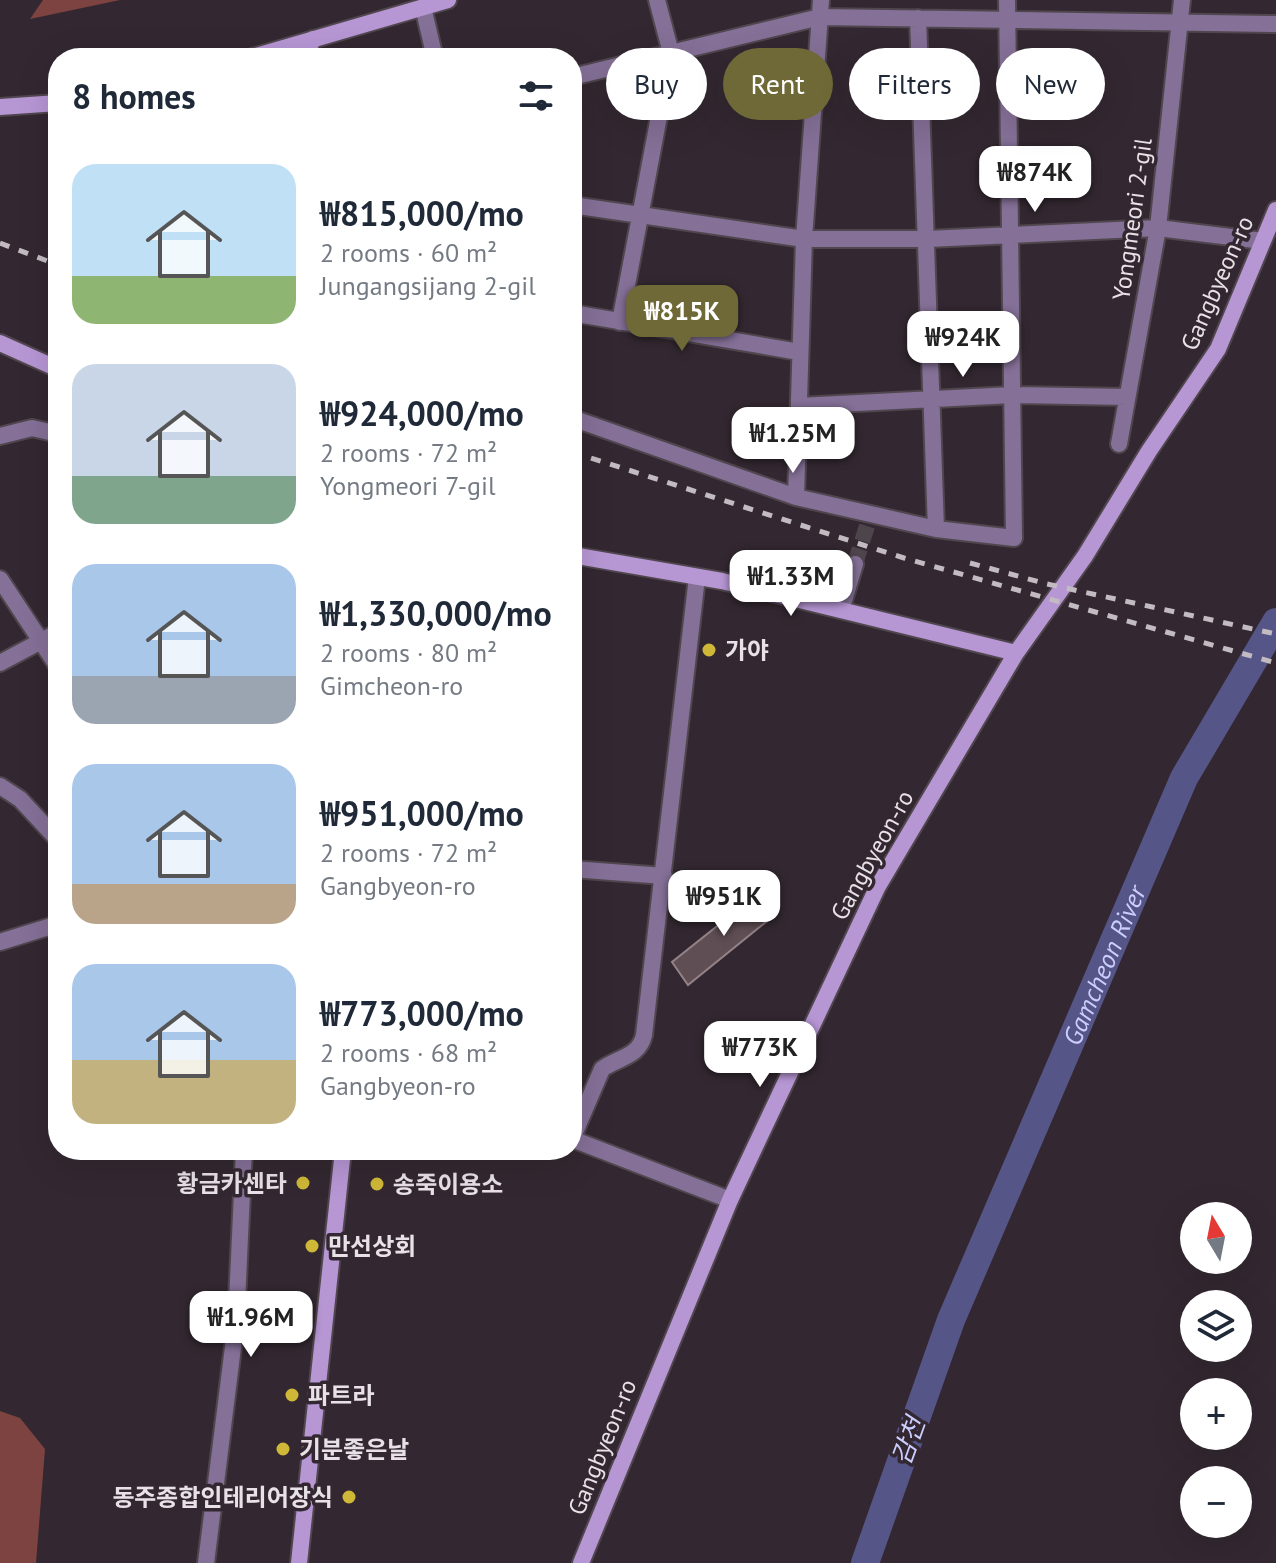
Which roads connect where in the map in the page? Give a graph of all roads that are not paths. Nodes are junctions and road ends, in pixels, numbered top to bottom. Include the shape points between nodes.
1 (448, 0) edge
2 (657, 0) edge
3 (1007, 0) edge
4 (1182, 0) edge
5 (423, 7) junction
6 (821, 8) edge
7 (918, 18) junction
8 (1005, 19) junction
9 (1180, 20) junction
10 (1276, 24) edge
11 (313, 39) junction
12 (284, 48) edge
13 (309, 48) edge
14 (433, 48) edge
15 (670, 48) edge
16 (688, 48) edge
17 (606, 69) edge
18 (582, 75) edge
19 (48, 104) edge
20 (0, 107) edge
21 (658, 120) edge
22 (582, 207) edge
23 (1276, 210) edge
24 (640, 218) junction
25 (1158, 228) junction
26 (1011, 235) junction
27 (804, 239) junction
28 (928, 239) junction
29 (1263, 241) junction
30 (582, 315) edge
31 (620, 322) junction
32 (0, 343) edge
33 (799, 352) junction
34 (48, 365) edge
35 (1012, 395) junction
36 (1127, 397) junction
37 (932, 402) junction
38 (799, 406) junction
39 (582, 422) edge
40 (48, 432) edge
41 (0, 436) edge
42 (1119, 444) dead end
43 (796, 497) junction
44 (936, 529) junction
45 (582, 557) edge
46 (855, 564) tunnel mouth
47 (697, 577) junction
48 (0, 579) edge
49 (841, 610) junction
50 (48, 638) edge
51 (40, 642) junction
52 (48, 653) edge
53 (1016, 653) junction
54 (0, 663) edge
55 (0, 786) edge
56 (48, 829) edge
57 (582, 870) edge
58 (664, 876) junction
59 (48, 927) edge
60 (0, 942) edge
61 (582, 1116) edge
62 (582, 1143) edge
63 (244, 1160) edge
64 (342, 1160) edge
65 (730, 1200) junction
66 (206, 1563) edge
67 (299, 1563) edge
68 (581, 1563) edge

1 - 5 street
2 - 15 street
3 - 8 street
4 - 9 street, Yongmeori 2-gil
5 - 11 street
5 - 14 street
6 - 7 street
6 - 16 street
6 - 27 street
7 - 8 street
7 - 28 street
8 - 9 street
8 - 26 street
9 - 10 street
9 - 25 street, Yongmeori 2-gil
11 - 12 street
11 - 13 street
17 - 18 street
19 - 20 street
21 - 24 street
22 - 24 street
23 - 29 street, Gangbyeon-ro
24 - 27 street
24 - 31 street
25 - 26 street
25 - 29 street
25 - 36 street, Yongmeori 2-gil
26 - 28 street
26 - 35 street
27 - 28 street
27 - 33 street
28 - 37 street
29 - 53 street, Gangbyeon-ro via 1218,349
30 - 31 street
31 - 33 street
32 - 34 street
33 - 38 street
35 - 36 street
35 - 37 street
35 - 44 street via 1014,538
36 - 42 street, Yongmeori 2-gil
37 - 38 street
37 - 44 street
38 - 43 street
39 - 43 street
40 - 41 street via 32,428
43 - 44 street via 869,520
45 - 47 street
46 - 49 street
47 - 49 street
47 - 58 street
48 - 51 street
49 - 53 street
50 - 51 street
51 - 52 street
51 - 54 street
53 - 65 street, Gangbyeon-ro via 877,888
55 - 56 street
57 - 58 street
58 - 61 street via 641,1046 602,1069
59 - 60 street
62 - 65 street
63 - 66 street via 236,1323
64 - 67 street
65 - 68 street, Gangbyeon-ro

